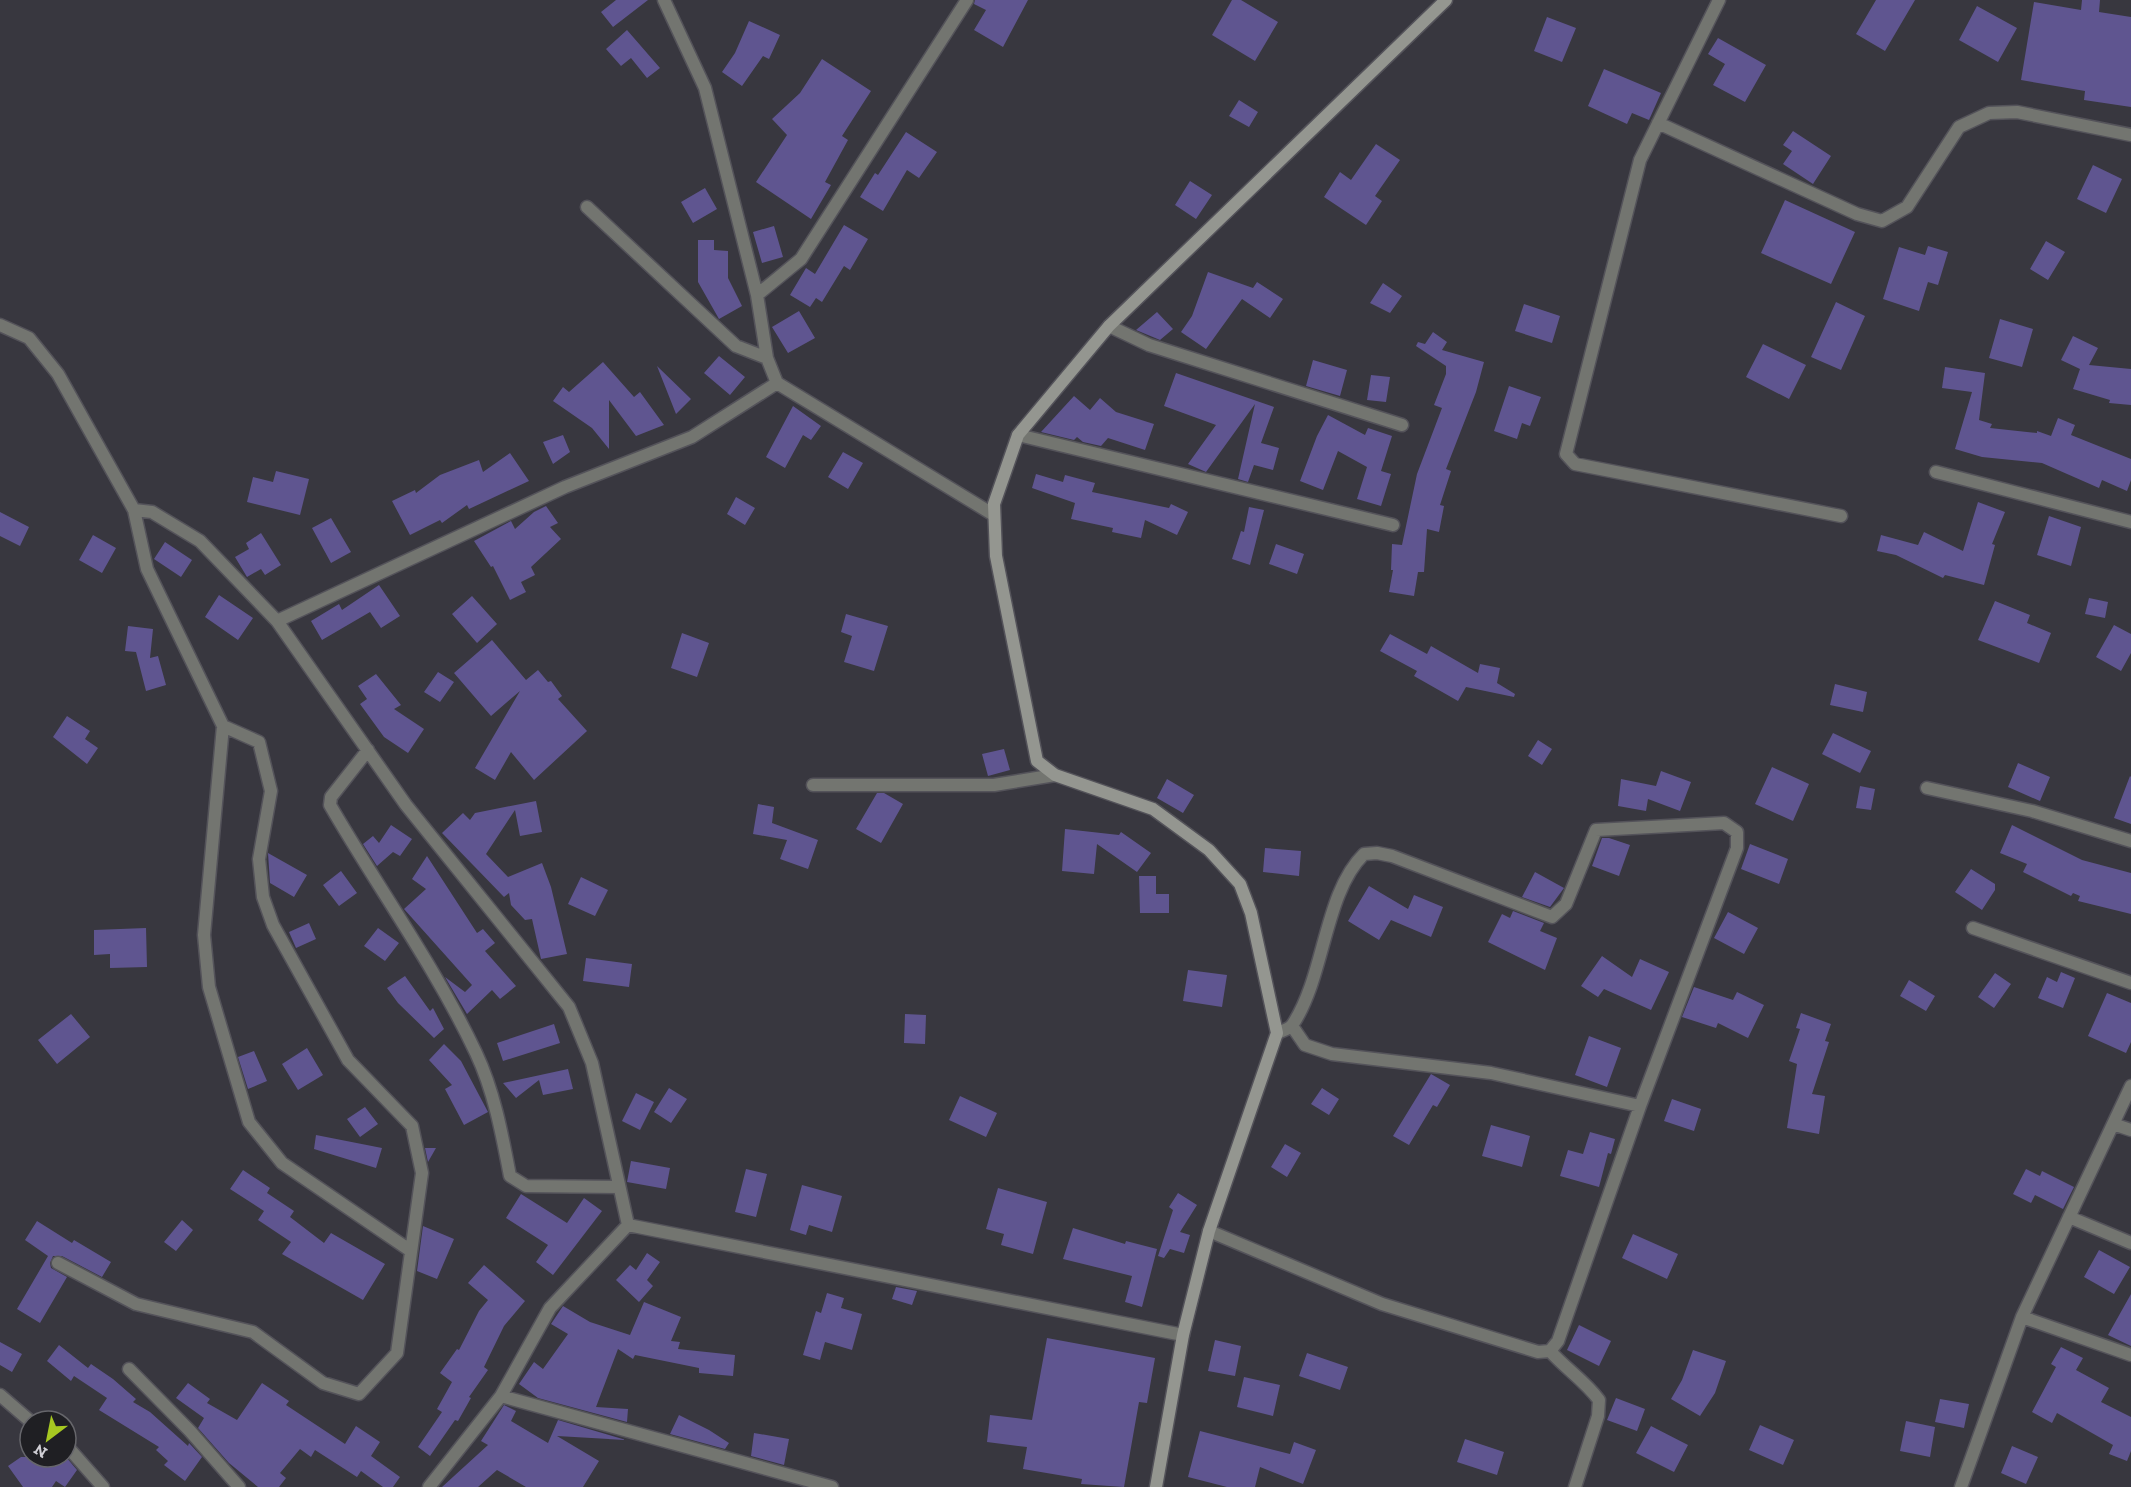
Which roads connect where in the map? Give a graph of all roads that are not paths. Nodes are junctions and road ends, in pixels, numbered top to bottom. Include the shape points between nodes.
1 (664, 0) edge
2 (967, 0) edge
3 (1446, 0) edge
4 (1719, 0) edge
5 (1658, 123) junction
6 (2131, 135) edge
7 (587, 207) dead end
8 (757, 295) junction
9 (0, 325) edge
10 (1109, 326) junction
11 (767, 357) junction
12 (777, 383) junction
13 (1402, 425) dead end
14 (1018, 435) junction
15 (1936, 472) dead end
16 (134, 510) junction
17 (994, 515) junction
18 (1841, 516) dead end
19 (2131, 522) edge
20 (1393, 525) dead end
21 (277, 621) junction
22 (223, 726) junction
23 (368, 750) junction
24 (1055, 776) junction
25 (813, 785) dead end
26 (1927, 788) dead end
27 (2131, 841) edge
28 (1973, 928) dead end
29 (2131, 983) edge
30 (1292, 1026) junction
31 (1278, 1034) junction
32 (2131, 1086) edge
33 (1640, 1106) junction
34 (2113, 1124) junction
35 (2131, 1130) edge
36 (620, 1187) junction
37 (2069, 1217) junction
38 (628, 1225) junction
39 (1209, 1231) junction
40 (2131, 1244) edge
41 (411, 1251) junction
42 (58, 1263) dead end
43 (2022, 1317) junction
44 (1183, 1335) junction
45 (1550, 1352) junction
46 (2131, 1355) edge
47 (129, 1369) dead end
48 (0, 1395) edge
49 (501, 1396) junction
50 (18, 1411) edge
51 (78, 1459) edge
52 (101, 1486) edge
53 (239, 1487) edge
54 (429, 1487) edge
55 (832, 1487) edge
56 (1156, 1487) edge
57 (1575, 1487) edge
58 (1961, 1487) edge

1 - 8 street via 705,88
2 - 8 street via 801,259
3 - 10 street
4 - 5 street
5 - 6 street via 1857,214 1882,221 1907,207 1959,128 1989,112 2017,112
5 - 18 street via 1640,160 1566,454 1575,464
7 - 11 street via 736,346
8 - 11 street
9 - 16 street via 29,338 58,374
10 - 13 street via 1149,345
10 - 14 street
11 - 12 street
12 - 17 street
12 - 21 street via 692,437 565,487
14 - 17 street via 994,504
14 - 20 street
15 - 19 street
16 - 21 street via 152,512 200,541
16 - 22 street via 147,569
17 - 24 street via 996,556 1037,761
21 - 23 street
22 - 41 street via 259,742 272,791 259,859 263,897 273,925 348,1060 412,1126 422,1173
22 - 41 street via 204,934 209,987 249,1122 282,1163
23 - 36 street via 406,805 569,1007 592,1063
23 - 36 street via 331,797 330,805 476,1054 495,1103 510,1176 526,1186
24 - 25 street via 994,785
24 - 31 street via 1153,809 1209,849 1240,884 1251,913
26 - 27 street via 2032,811
28 - 29 street
30 - 31 street
30 - 33 street via 1305,1045 1332,1054 1491,1072
30 - 33 street via 1314,976 1347,876 1364,854 1392,856 1552,917 1566,904 1596,830 1724,823 1737,831 1737,848
31 - 39 street
32 - 34 street
33 - 45 street via 1558,1341
34 - 35 street
34 - 37 street
36 - 38 street
37 - 40 street
37 - 43 street
38 - 44 street
38 - 49 street via 550,1308
39 - 44 street
39 - 45 street via 1382,1304 1538,1352
41 - 42 street via 397,1353 359,1394 323,1383 253,1332 136,1304
43 - 46 street
43 - 58 street
44 - 56 street
45 - 57 street via 1588,1385 1599,1400 1598,1416
47 - 53 street
48 - 50 street
49 - 54 street
49 - 55 street
51 - 52 street

